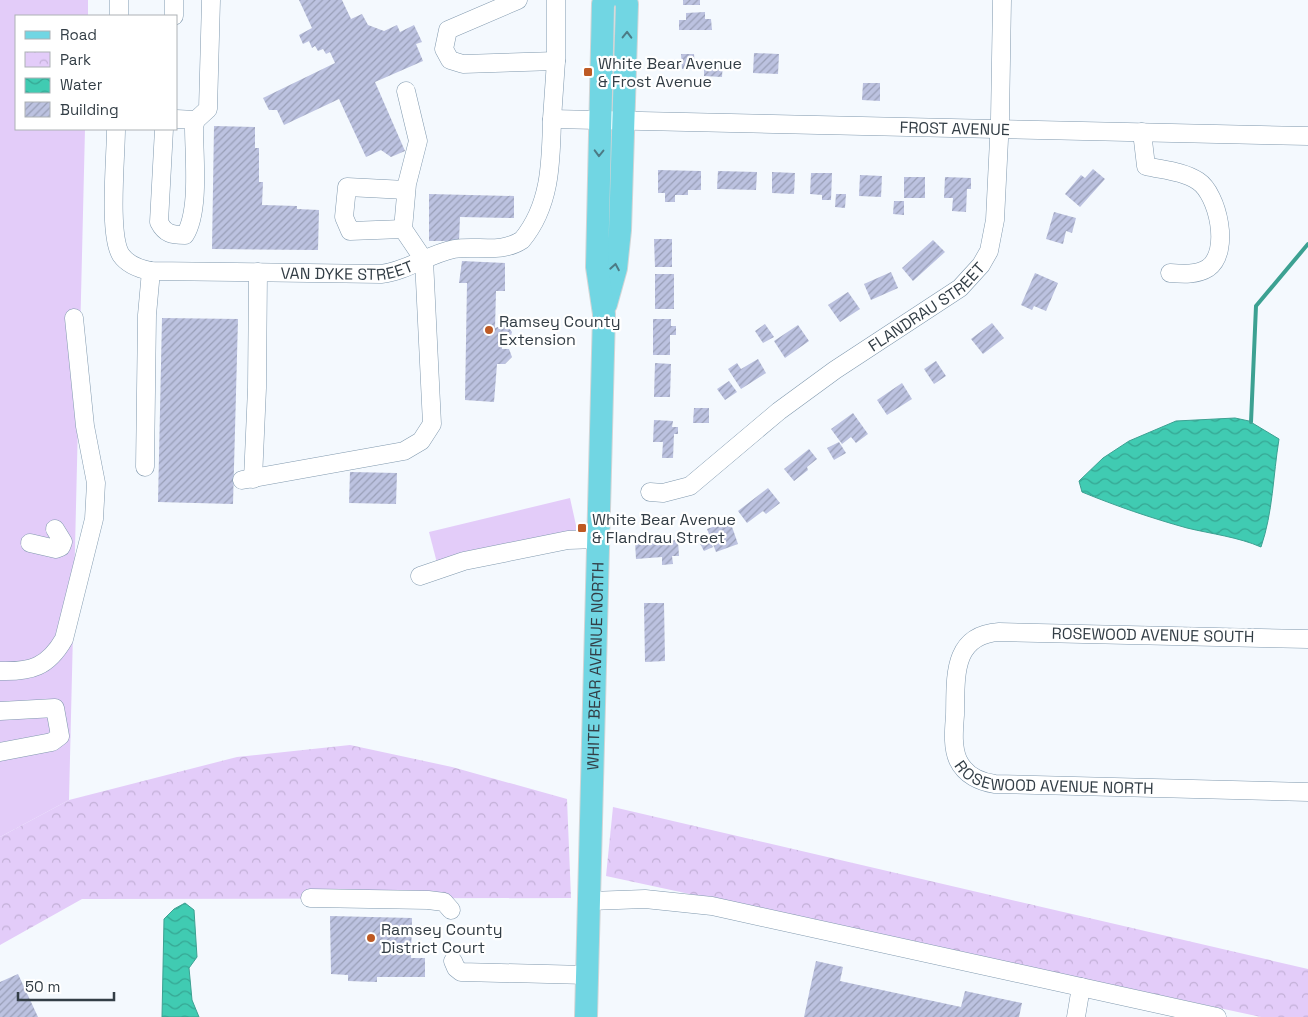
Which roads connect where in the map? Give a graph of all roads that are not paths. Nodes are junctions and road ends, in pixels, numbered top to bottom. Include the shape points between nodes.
1 (119, 0) edge
2 (174, 0) edge
3 (211, 0) edge
4 (518, 0) edge
5 (556, 0) edge
6 (605, 0) edge
7 (624, 0) edge
8 (1002, 0) edge
9 (118, 15) edge
10 (174, 15) edge
11 (556, 60) junction
12 (406, 91) dead end
13 (178, 119) edge
14 (552, 119) junction
15 (196, 120) junction
16 (600, 120) junction
17 (624, 121) junction
18 (999, 128) junction
19 (116, 130) edge
20 (164, 130) edge
21 (1142, 132) junction
22 (1308, 136) edge
23 (406, 190) junction
24 (403, 229) junction
25 (424, 260) junction
26 (151, 270) junction
27 (258, 272) junction
28 (1170, 273) dead end
29 (604, 314) junction
30 (74, 318) dead end
31 (145, 467) dead end
32 (650, 492) dead end
33 (55, 529) dead end
34 (598, 539) junction
35 (30, 543) dead end
36 (420, 576) dead end
37 (999, 632) joint
38 (1308, 639) edge
39 (0, 671) edge
40 (0, 711) edge
41 (0, 752) edge
42 (1308, 792) edge
43 (310, 898) dead end
44 (590, 901) junction
45 (451, 910) dead end
46 (453, 961) dead end
47 (587, 975) junction
48 (1080, 987) junction
49 (586, 1017) edge
50 (1076, 1017) edge
51 (1217, 1017) edge

1 - 9 street
2 - 10 street
3 - 15 street via 208,109
4 - 11 street via 448,30 444,49 450,60 462,64
5 - 11 street, VAN DYKE STREET
6 - 16 main road, WHITE BEAR AVENUE NORTH
17 -> 7 main road, WHITE BEAR AVENUE NORTH via 627,4
8 - 18 street, FLANDRAU STREET
11 - 14 street, VAN DYKE STREET
12 - 23 street via 418,141
13 - 15 street
14 - 16 street
14 - 25 street, VAN DYKE STREET via 548,186 522,240 500,248 454,249
15 - 20 street via 194,197 190,226 185,235 164,231 159,222
16 - 17 street, FROST AVENUE
16 -> 29 main road, WHITE BEAR AVENUE NORTH via 597,267
17 - 18 street, FROST AVENUE
29 -> 17 main road, WHITE BEAR AVENUE NORTH via 616,268
18 - 21 street, FROST AVENUE
18 - 32 street, FLANDRAU STREET via 993,236 985,258 971,278 779,411 690,486 663,493
19 - 26 street, VAN DYKE STREET via 116,242 127,262
21 - 22 street, FROST AVENUE
21 - 28 street via 1146,166 1188,175 1200,182 1216,207 1220,243 1210,267 1199,273
23 - 24 street
23 - 24 street via 346,187 344,217 350,231
24 - 25 street
25 - 27 street, VAN DYKE STREET via 381,274
25 - 27 street via 432,413 428,434 413,446 393,453 247,480 257,388
26 - 27 street, VAN DYKE STREET
26 - 31 street via 147,315
29 - 34 main road, WHITE BEAR AVENUE NORTH
30 - 39 street via 85,426 96,483 94,519 64,639 56,653 45,663 32,668
33 - 35 street via 63,542 61,547 56,549
34 - 36 street via 568,540 464,561
34 - 44 main road, WHITE BEAR AVENUE NORTH
37 - 38 street, ROSEWOOD AVENUE SOUTH
37 - 42 street, ROSEWOOD AVENUE NORTH via 971,642 958,662 955,749 958,760 973,777 995,784
40 - 41 street via 54,708 60,736 52,742
43 - 45 street via 428,900 444,902
44 - 47 main road, WHITE BEAR AVENUE NORTH
44 - 48 street via 646,899 712,906
46 - 47 street via 461,972
47 - 49 main road, WHITE BEAR AVENUE NORTH
48 - 50 street
48 - 51 street

